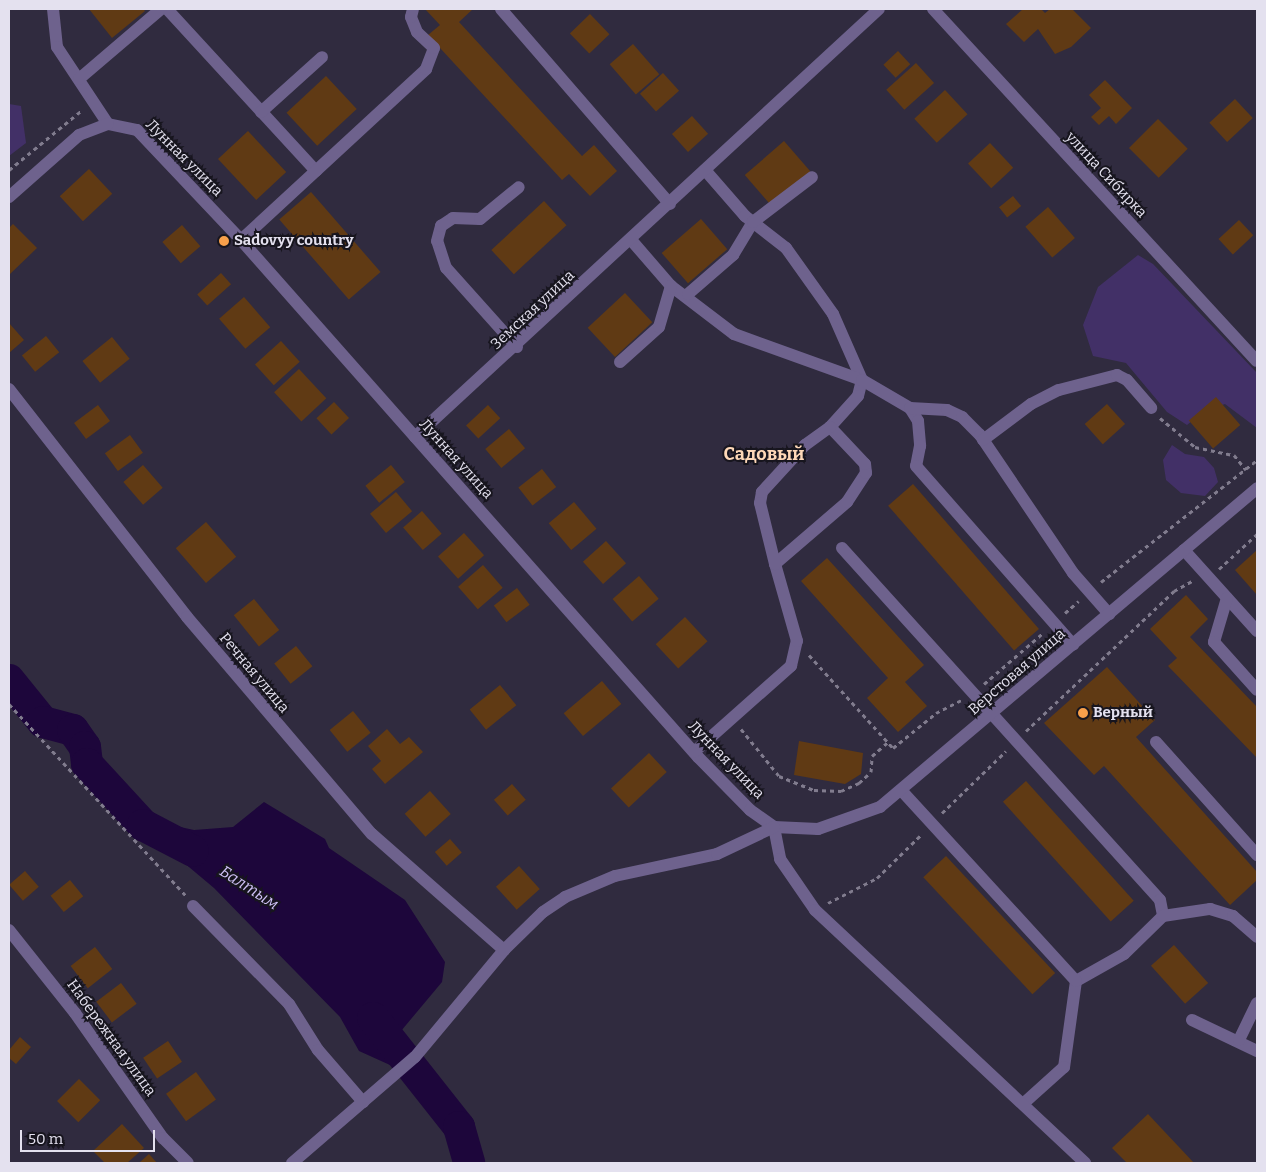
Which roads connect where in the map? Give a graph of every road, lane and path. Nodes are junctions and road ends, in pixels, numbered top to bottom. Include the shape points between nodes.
1 (53, 9) edge
2 (161, 9) edge
3 (167, 9) edge
4 (414, 9) edge
5 (502, 9) edge
6 (879, 9) edge
7 (933, 9) edge
8 (322, 57) dead end
9 (78, 79) junction
10 (94, 101) junction
11 (261, 112) junction
12 (108, 124) junction
13 (9, 170) edge
14 (705, 170) junction
15 (316, 171) junction
16 (812, 177) dead end
17 (519, 187) dead end
18 (9, 197) edge
19 (670, 204) junction
20 (753, 222) junction
21 (241, 240) junction
22 (632, 241) junction
23 (671, 286) junction
24 (688, 294) junction
25 (517, 347) junction
26 (1257, 361) edge
27 (620, 362) dead end
28 (862, 380) junction
29 (9, 389) edge
30 (910, 408) junction
31 (1151, 408) joint
32 (830, 427) junction
33 (416, 437) junction
34 (983, 440) junction
35 (1257, 460) edge
36 (1246, 470) junction
37 (1257, 488) edge
38 (1257, 534) edge
39 (842, 548) dead end
40 (1184, 550) junction
41 (775, 564) junction
42 (1209, 578) junction
43 (1090, 592) junction
44 (1227, 598) junction
45 (1109, 614) junction
46 (1054, 623) junction
47 (1257, 631) edge
48 (796, 642) junction
49 (1073, 645) junction
50 (1257, 690) edge
51 (975, 692) junction
52 (9, 704) edge
53 (995, 713) junction
54 (733, 718) junction
55 (1018, 739) junction
56 (888, 742) junction
57 (1156, 742) dead end
58 (694, 752) junction
59 (901, 790) junction
60 (931, 824) junction
61 (774, 827) junction
62 (1257, 856) edge
63 (193, 906) joint
64 (812, 906) junction
65 (1163, 916) junction
66 (1253, 923) edge
67 (9, 930) edge
68 (1257, 937) edge
69 (504, 950) junction
70 (1076, 981) junction
71 (1257, 1003) edge
72 (1192, 1020) dead end
73 (1240, 1040) junction
74 (1257, 1052) edge
75 (363, 1102) junction
76 (1024, 1104) junction
77 (188, 1163) edge
78 (292, 1163) edge
79 (1085, 1163) edge

1 - 9 street via 57,47
2 - 9 street
3 - 11 street
4 - 15 street via 411,17 417,32 434,48 426,69
5 - 19 street
6 - 14 street, Земская улица
7 - 26 street, улица Сибирка
8 - 11 street
9 - 10 street
10 - 12 street
10 - 13 path
11 - 15 street
12 - 18 street via 79,135
12 - 21 street, Лунная улица via 138,130
14 - 19 street, Земская улица
14 - 20 street
15 - 21 street
16 - 20 street
17 - 25 street via 480,218 453,218 441,226 437,241 446,268
19 - 22 street, Земская улица
20 - 24 street via 733,255
20 - 28 street via 786,248 817,289
21 - 33 street, Лунная улица
22 - 23 street
22 - 25 street, Земская улица
23 - 24 street
23 - 27 street via 658,327
24 - 28 street via 734,334
25 - 33 street, Земская улица
28 - 30 street
28 - 32 street via 858,396
29 - 69 street, Речная улица via 187,618 372,834
30 - 34 street via 947,410 962,417
30 - 46 street via 918,421 920,446 916,466
31 - 34 street via 1127,380 1117,375 1059,390 1031,404
31 - 36 path via 1195,447 1234,455
32 - 41 street via 805,445 762,492 760,503
32 - 41 street via 865,464 863,483 847,502
33 - 58 street, Лунная улица
34 - 43 street
35 - 36 path
36 - 43 path via 1195,512 1176,519
37 - 40 street, Верстовая улица
38 - 42 path
39 - 51 street
40 - 42 street
40 - 45 street, Верстовая улица
41 - 48 street
42 - 44 street
42 - 55 path via 1174,591
43 - 45 street
43 - 46 path
44 - 47 street
44 - 50 street via 1214,642
45 - 49 street, Верстовая улица
46 - 49 street
46 - 51 path
48 - 54 street via 792,666
48 - 56 path
49 - 53 street, Верстовая улица
51 - 53 street
51 - 56 path via 936,713 893,748
52 - 63 path
53 - 55 street
53 - 59 street, Верстовая улица
54 - 56 path via 779,776 814,790 841,791 859,783 870,772 872,756
54 - 58 street
55 - 60 path
55 - 65 street via 1160,900
57 - 62 street
58 - 61 street, Лунная улица via 750,810
59 - 60 street
59 - 61 street, Верстовая улица via 880,807 849,821 818,829
60 - 64 path via 877,878 831,902
60 - 70 street
61 - 64 street via 780,859
61 - 69 street via 717,854 650,866 587,886 543,912
63 - 75 street via 289,1004 318,1050
64 - 76 street
65 - 66 street via 1210,909
65 - 70 street via 1124,954
66 - 68 street
67 - 77 street, Набережная улица via 75,1013 163,1138
69 - 75 street via 416,1057
70 - 76 street via 1064,1067
71 - 73 street
72 - 73 street
73 - 74 street
75 - 78 street
76 - 79 street

